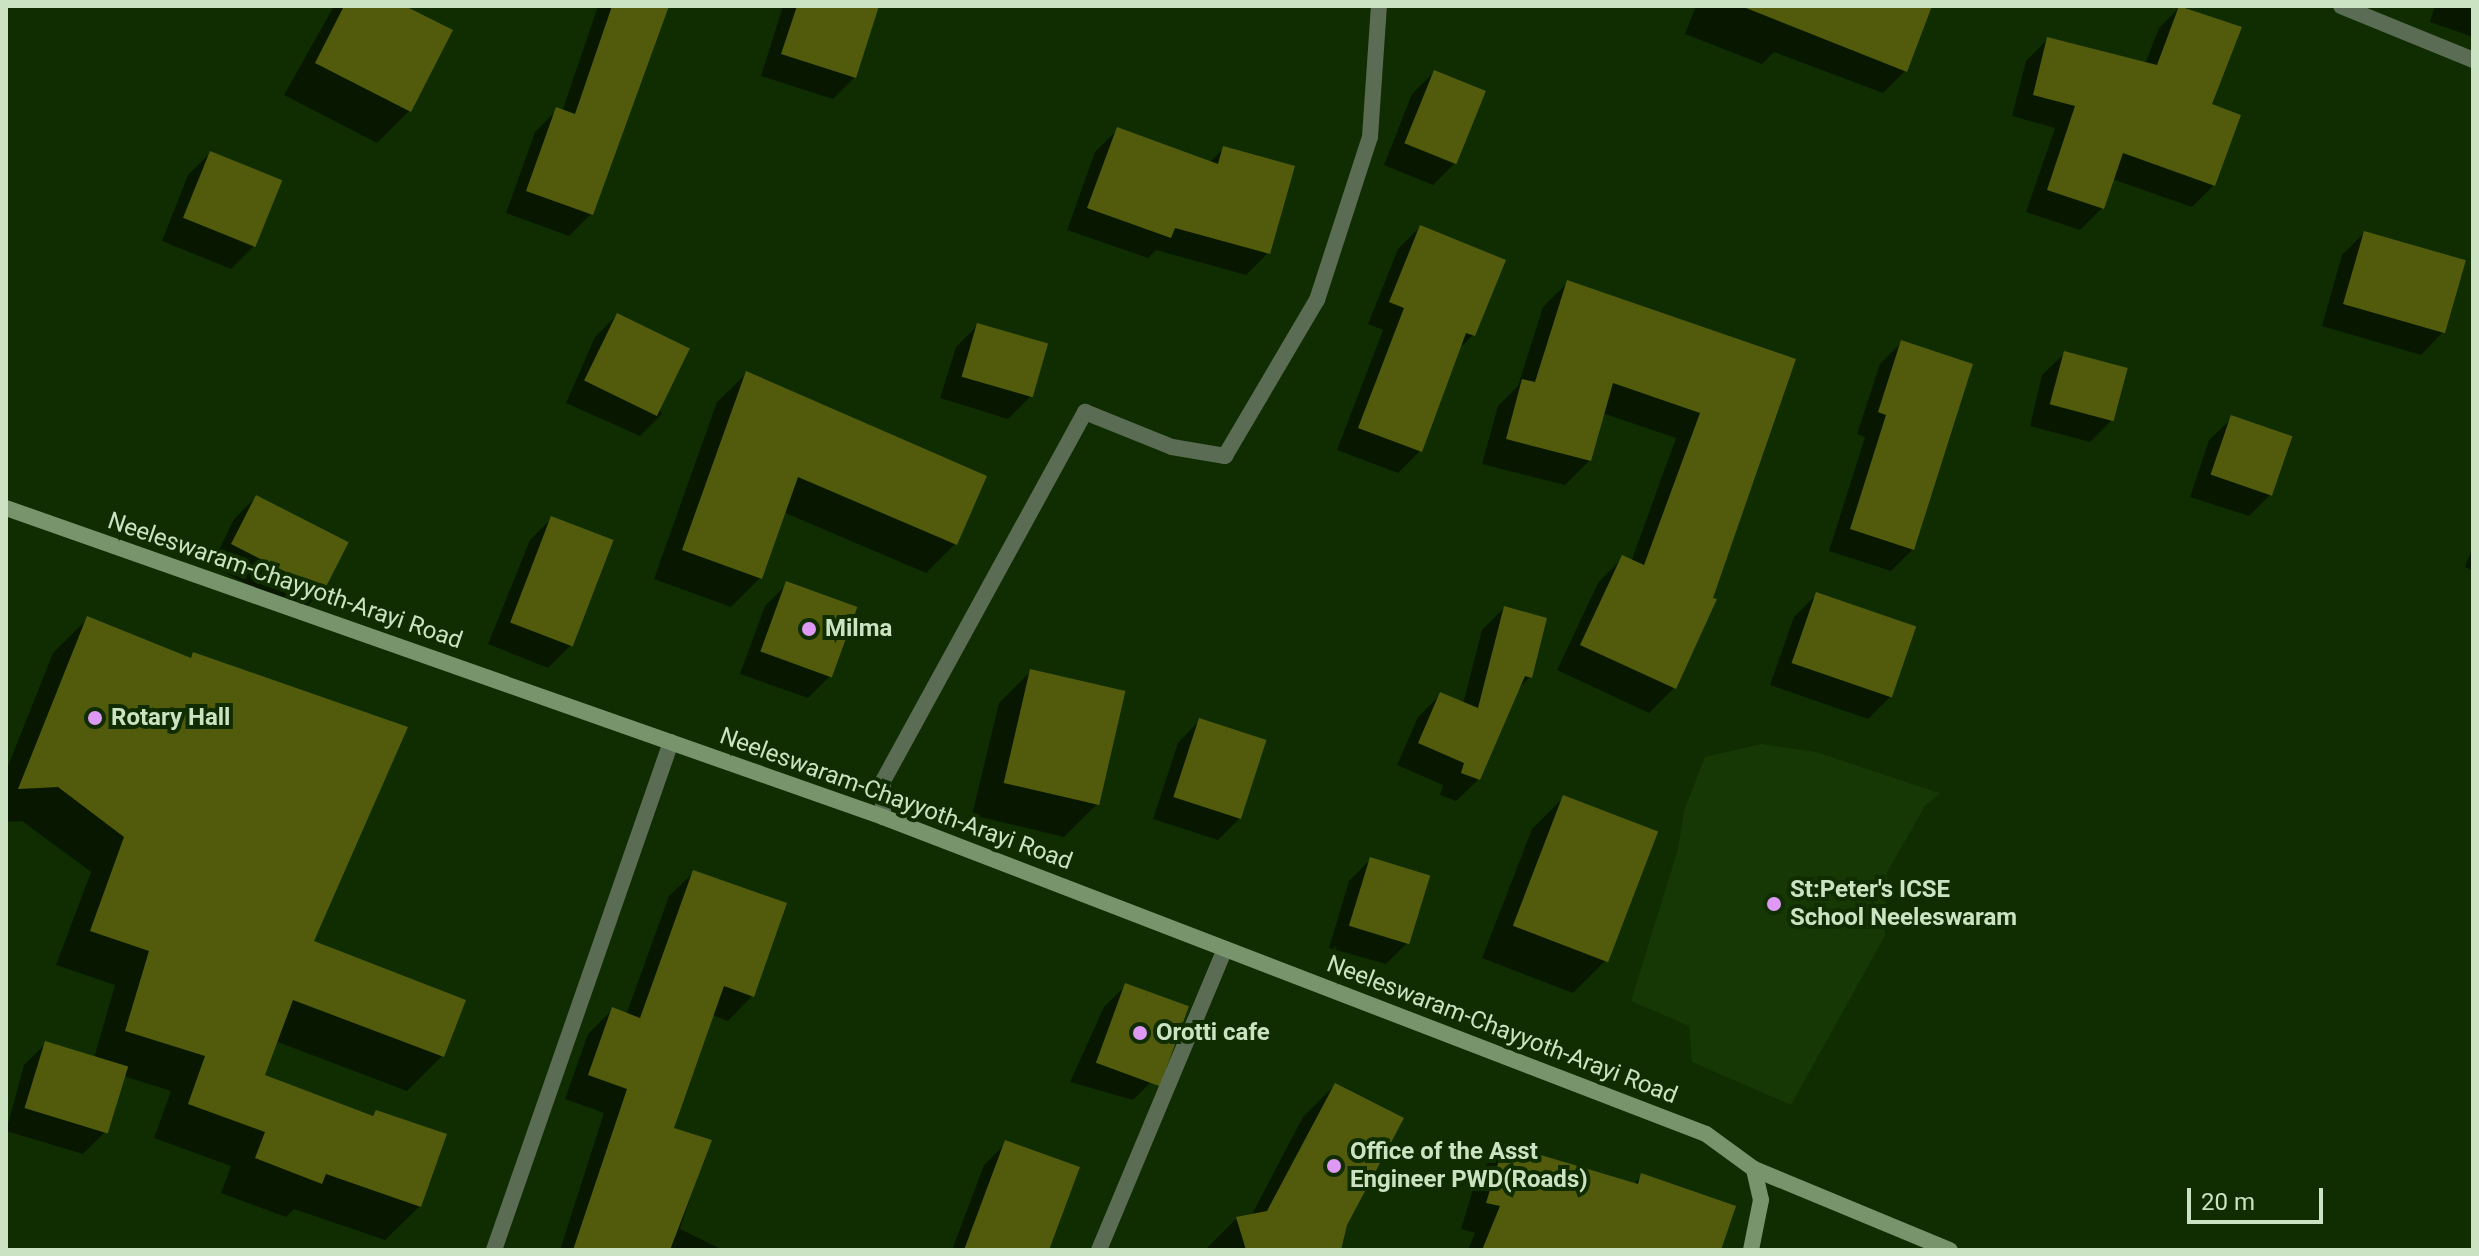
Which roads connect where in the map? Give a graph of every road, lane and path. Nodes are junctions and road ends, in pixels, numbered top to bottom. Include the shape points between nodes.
1 (1379, 6) edge
2 (2341, 6) edge
3 (2473, 60) edge
4 (6, 508) edge
5 (671, 742) junction
6 (883, 817) junction
7 (1225, 949) junction
8 (1754, 1169) junction
9 (494, 1250) edge
10 (1099, 1250) edge
11 (1751, 1250) edge
12 (1950, 1250) edge

1 - 6 street via 1370,137 1317,300 1225,456 1172,447 1085,412 883,781
2 - 3 street
4 - 5 main road, Neeleswaram-Chayyoth-Arayi Road
5 - 6 main road, Neeleswaram-Chayyoth-Arayi Road
5 - 9 street
6 - 7 main road, Neeleswaram-Chayyoth-Arayi Road
7 - 8 main road, Neeleswaram-Chayyoth-Arayi Road via 1706,1134
7 - 10 street
8 - 11 main road via 1761,1200
8 - 12 main road, Neeleswaram-Chayyoth-Arayi Road

